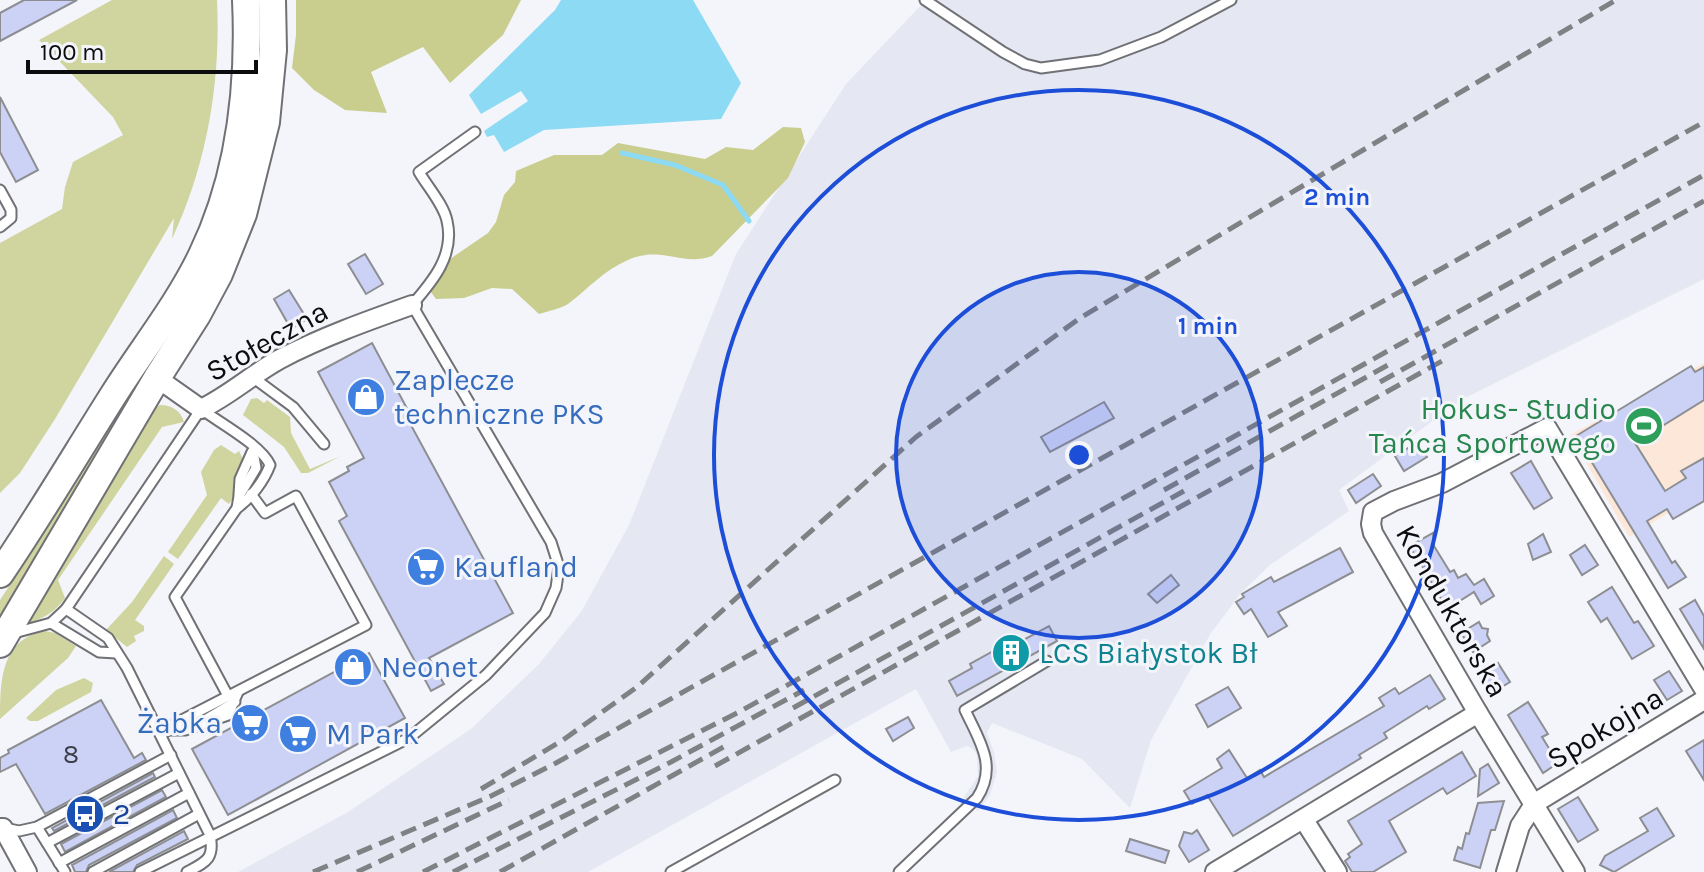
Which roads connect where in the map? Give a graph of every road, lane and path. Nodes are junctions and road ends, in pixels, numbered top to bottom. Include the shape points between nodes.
1 (246, 0) edge
2 (272, 0) edge
3 (925, 0) edge
4 (1231, 0) edge
5 (475, 132) dead end
6 (0, 190) edge
7 (0, 227) edge
8 (412, 305) junction
9 (134, 362) junction
10 (251, 376) junction
11 (157, 378) junction
12 (201, 409) junction
13 (324, 444) dead end
14 (250, 447) junction
15 (251, 494) junction
16 (237, 508) junction
17 (0, 574) edge
18 (66, 609) junction
19 (51, 623) junction
20 (2, 640) edge
21 (116, 653) junction
22 (1047, 661) dead end
23 (1704, 689) edge
24 (234, 696) junction
25 (1704, 700) edge
26 (1478, 713) junction
27 (166, 732) junction
28 (171, 755) junction
29 (179, 773) junction
30 (835, 780) dead end
31 (189, 793) junction
32 (1535, 803) junction
33 (199, 814) junction
34 (1304, 820) junction
35 (37, 827) junction
36 (3, 834) edge
37 (210, 835) junction
38 (47, 843) junction
39 (62, 868) edge
40 (22, 870) edge
41 (93, 872) edge
42 (140, 872) edge
43 (187, 872) edge
44 (671, 872) edge
45 (899, 872) edge
46 (1215, 872) edge
47 (1337, 872) edge
48 (1506, 872) edge
49 (1575, 872) edge

1 - 9 street via 245,80 227,191 187,284
2 - 11 street via 266,122 243,214 219,274
3 - 4 lane via 1003,52 1041,68 1100,60 1161,37
5 - 8 lane via 419,172 447,219 449,244 437,276
6 - 7 lane via 11,218
8 - 10 street, Stołeczna via 313,342
8 - 37 lane via 551,542 559,567 556,588 545,613 486,675 409,738
9 - 11 street
9 - 17 street
10 - 12 street, Stołeczna via 230,395
10 - 13 lane via 293,407
11 - 12 street, Stołeczna
11 - 20 street
12 - 14 lane
12 - 18 lane
14 - 15 lane via 270,465
14 - 16 lane via 256,468
15 - 16 lane
15 - 24 lane via 265,513 296,496 366,625
16 - 24 lane via 175,597
18 - 19 lane
18 - 21 lane via 108,638
19 - 20 lane
19 - 21 lane via 99,652
21 - 27 lane
22 - 45 lane via 965,710 987,758 984,787
23 - 26 street, Konduktorska via 1547,428 1373,512 1373,533
24 - 27 lane
24 - 27 lane via 200,723
25 - 32 street, Spokojna
26 - 32 street, Konduktorska
26 - 34 street
27 - 28 lane
28 - 29 lane
28 - 35 lane
29 - 31 lane
29 - 38 lane
30 - 44 lane
31 - 33 lane
31 - 39 lane
32 - 48 street via 1520,826
32 - 49 street, Konduktorska
33 - 37 lane
33 - 41 lane
34 - 46 street
34 - 47 street
35 - 36 lane
35 - 38 lane
36 - 40 street
37 - 42 lane
37 - 43 lane via 210,857
38 - 39 lane

